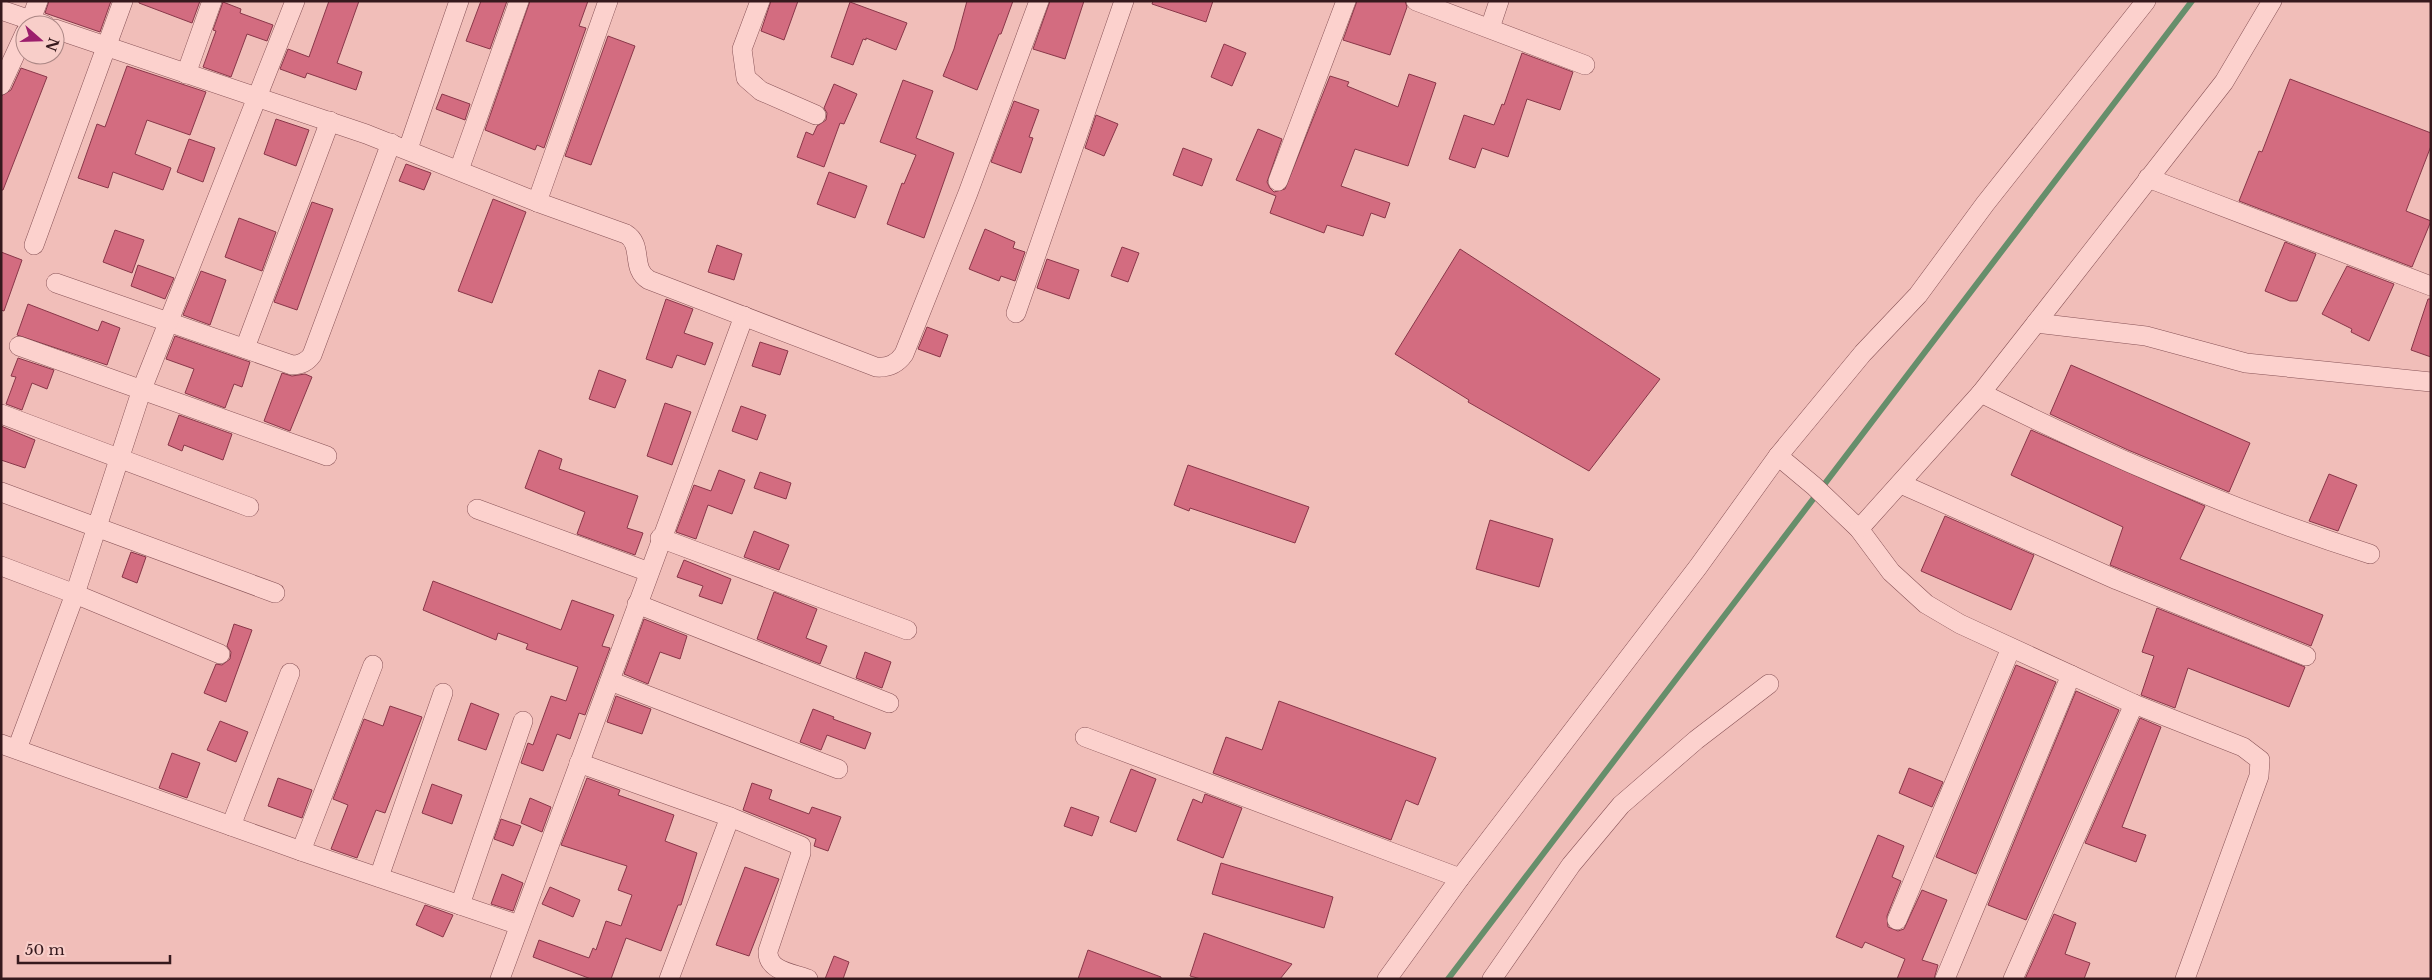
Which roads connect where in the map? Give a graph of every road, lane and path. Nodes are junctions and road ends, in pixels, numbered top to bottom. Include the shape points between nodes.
1 (38, 1) edge
2 (123, 1) edge
3 (212, 1) edge
4 (295, 1) edge
5 (459, 1) edge
6 (518, 1) edge
7 (608, 1) edge
8 (760, 1) edge
9 (1039, 1) edge
10 (1124, 1) edge
11 (1346, 1) edge
12 (1416, 1) edge
13 (1499, 1) edge
14 (2146, 1) edge
15 (2272, 1) edge
16 (1, 10) edge
17 (35, 15) edge
18 (15, 17) edge
19 (1490, 28) junction
20 (65, 33) edge
21 (106, 47) junction
22 (15, 58) edge
23 (1585, 65) dead end
24 (186, 74) junction
25 (1, 85) edge
26 (258, 96) junction
27 (816, 116) dead end
28 (330, 122) junction
29 (400, 146) junction
30 (459, 170) junction
31 (2148, 178) junction
32 (1278, 181) dead end
33 (538, 202) junction
34 (34, 245) dead end
35 (56, 283) dead end
36 (2431, 286) edge
37 (1016, 313) dead end
38 (744, 316) junction
39 (168, 322) junction
40 (2036, 323) junction
41 (19, 346) dead end
42 (245, 348) junction
43 (2431, 382) edge
44 (142, 389) junction
45 (1981, 393) junction
46 (1, 414) edge
47 (327, 456) dead end
48 (1778, 456) junction
49 (120, 457) junction
50 (1901, 484) junction
51 (1, 492) edge
52 (249, 507) dead end
53 (477, 509) dead end
54 (96, 527) junction
55 (1859, 529) junction
56 (660, 538) junction
57 (2370, 554) dead end
58 (1, 566) edge
59 (649, 572) junction
60 (75, 594) junction
61 (275, 594) dead end
62 (637, 604) junction
63 (907, 630) dead end
64 (2011, 648) junction
65 (220, 654) dead end
66 (2306, 656) dead end
67 (373, 665) dead end
68 (290, 673) dead end
69 (2070, 675) junction
70 (610, 681) junction
71 (1768, 684) dead end
72 (443, 693) dead end
73 (889, 703) dead end
74 (2134, 704) junction
75 (523, 721) dead end
76 (1085, 737) dead end
77 (9, 747) edge
78 (579, 763) junction
79 (838, 768) dead end
80 (730, 816) junction
81 (231, 826) junction
82 (301, 851) junction
83 (379, 877) junction
84 (1460, 878) junction
85 (460, 905) junction
86 (1897, 920) dead end
87 (519, 925) junction
88 (500, 979) edge
89 (669, 979) edge
90 (808, 979) edge
91 (1387, 979) edge
92 (1492, 979) edge
93 (1945, 979) edge
94 (2013, 979) edge
95 (2185, 979) edge

1 - 17 street
2 - 21 street
3 - 24 street
4 - 26 street
5 - 29 street
6 - 30 street
7 - 33 street
8 - 27 street via 742,49 746,78 761,91
9 - 38 street via 968,193 899,362 884,368 876,367
10 - 37 street
11 - 32 street
12 - 19 street
13 - 19 street
14 - 48 street via 1985,204 1918,295 1863,353
15 - 31 street via 2224,82
16 - 18 street
19 - 23 street
20 - 21 street
21 - 24 street
21 - 34 street
22 - 25 street
24 - 26 street
26 - 28 street
26 - 39 street
28 - 29 street
28 - 42 street
29 - 30 street
29 - 42 street via 312,355 307,361 292,365
30 - 33 street
31 - 36 street
31 - 40 street
33 - 38 street via 626,234 633,238 637,266 642,276
35 - 39 street
38 - 56 street
39 - 42 street
39 - 44 street
40 - 43 street via 2146,336 2246,363
40 - 45 street
41 - 44 street
44 - 47 street
44 - 49 street
45 - 50 street
45 - 57 street via 2107,454 2230,506
46 - 49 street
48 - 55 street
48 - 84 street via 1698,567
49 - 52 street
49 - 54 street
50 - 55 street
50 - 66 street via 2117,580
51 - 54 street
53 - 59 street
54 - 60 street
54 - 61 street
55 - 64 street via 1892,572 1926,604
56 - 59 street
56 - 63 street
58 - 60 street
59 - 62 street
60 - 65 street
60 - 77 street
62 - 70 street
62 - 73 street
64 - 69 street
64 - 86 street
67 - 82 street
68 - 81 street
69 - 74 street
69 - 93 street
70 - 78 street
70 - 79 street
71 - 92 street via 1620,805 1571,865
72 - 83 street
74 - 94 street
74 - 95 street via 2243,747 2254,753 2261,764
75 - 85 street
76 - 84 street
77 - 81 street
78 - 80 street
78 - 87 street
80 - 89 street
80 - 90 street via 800,846 801,853 767,957 774,967
81 - 82 street
82 - 83 street
83 - 85 street
84 - 91 street
85 - 87 street
87 - 88 street

